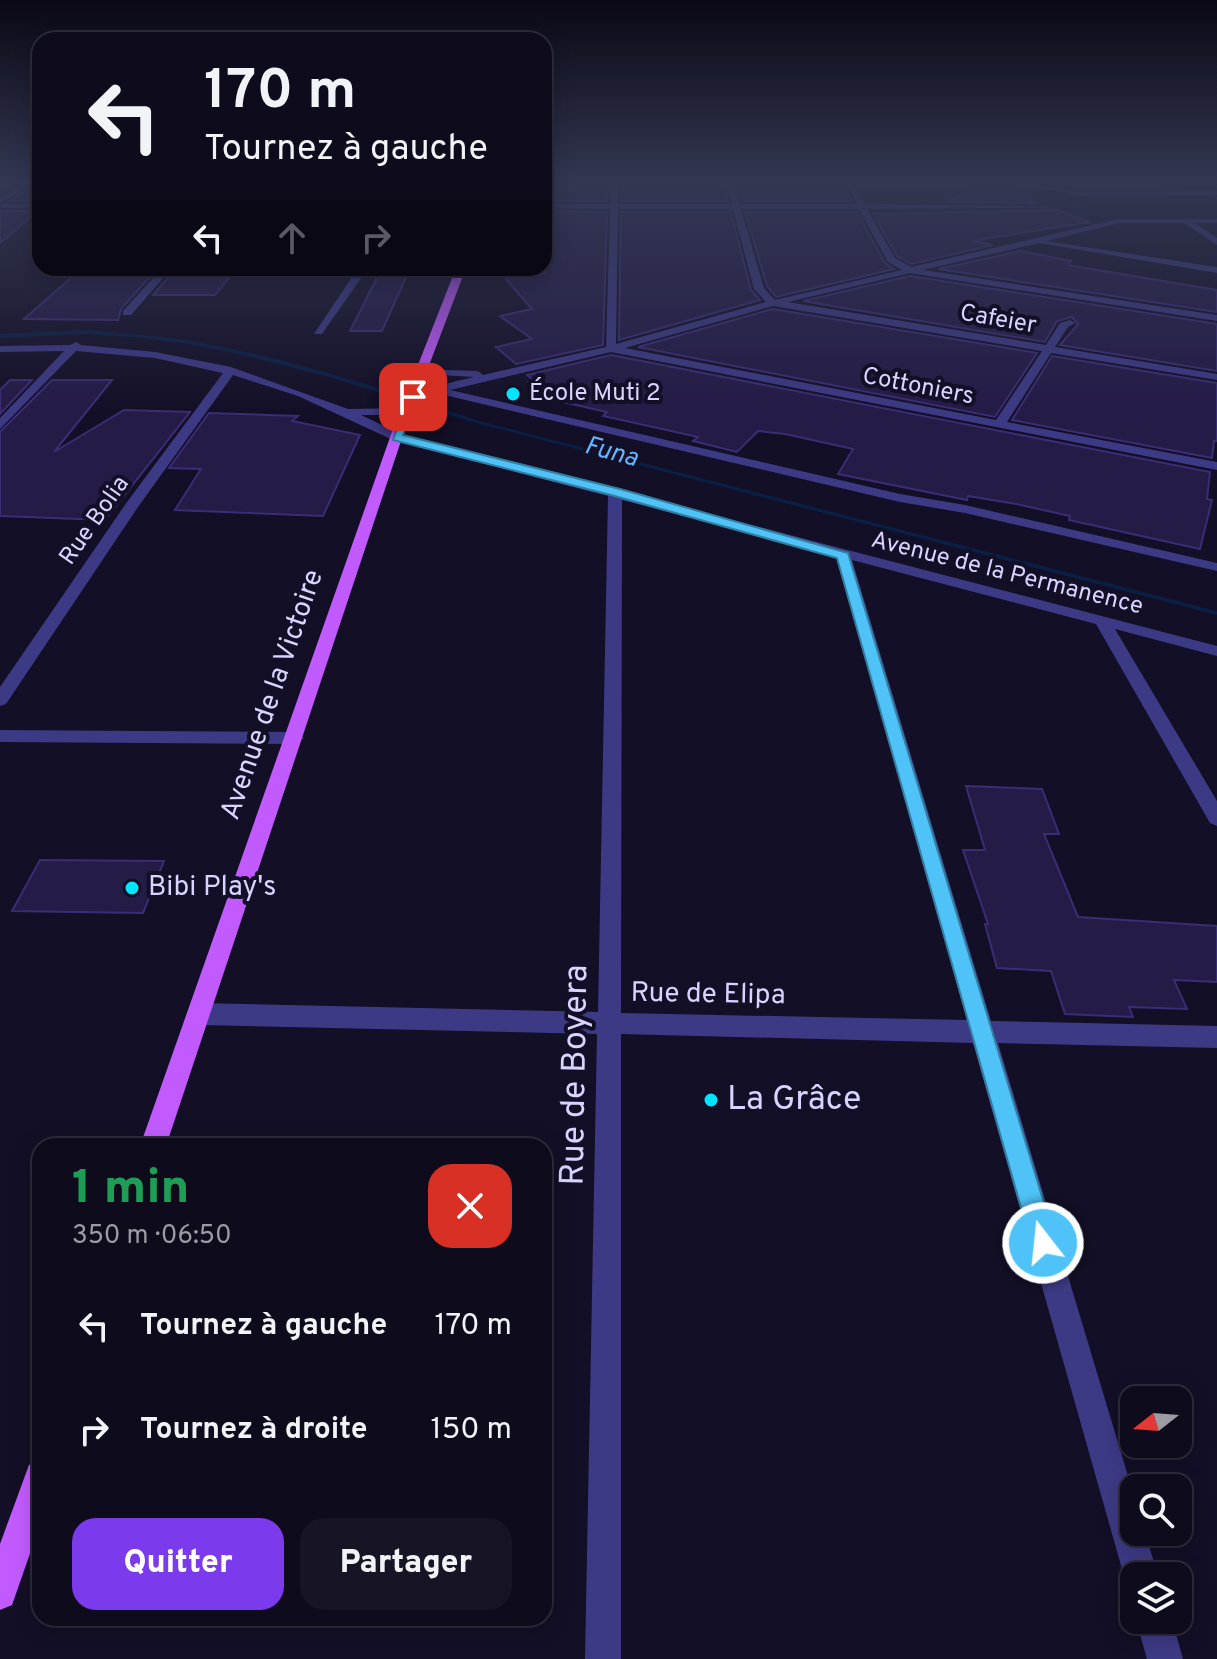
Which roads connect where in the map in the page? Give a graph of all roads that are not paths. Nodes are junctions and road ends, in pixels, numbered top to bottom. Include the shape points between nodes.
1 (613, 258) edge
2 (750, 258) edge
3 (890, 258) edge
4 (963, 258) edge
5 (1145, 258) edge
6 (1217, 270) edge
7 (911, 271) junction
8 (160, 276) edge
9 (357, 276) edge
10 (458, 276) edge
11 (773, 303) junction
12 (127, 313) dead end
13 (1217, 318) edge
14 (1070, 323) dead end
15 (318, 332) dead end
16 (76, 345) junction
17 (0, 349) edge
18 (611, 349) junction
19 (1050, 349) junction
20 (231, 370) junction
21 (423, 371) junction
22 (502, 375) junction
23 (1217, 377) edge
24 (437, 390) junction
25 (411, 402) junction
26 (348, 410) junction
27 (0, 425) edge
28 (999, 425) junction
29 (397, 437) junction
30 (1217, 463) edge
31 (615, 492) junction
32 (843, 555) junction
33 (1217, 567) edge
34 (1101, 620) junction
35 (1217, 651) edge
36 (0, 700) edge
37 (0, 736) edge
38 (295, 738) junction
39 (1217, 818) edge
40 (199, 1014) junction
41 (611, 1023) junction
42 (981, 1031) junction
43 (1217, 1037) edge
44 (156, 1138) edge
45 (32, 1499) edge
46 (1137, 1562) edge
47 (0, 1593) edge
48 (1158, 1634) edge
49 (603, 1659) edge
50 (1165, 1659) edge

1 - 18 street
2 - 11 street via 759,289
3 - 7 street
4 - 7 street
5 - 6 street
7 - 11 street
7 - 13 street
8 - 12 street
9 - 15 street
10 - 21 main road, Avenue de la Victoire
11 - 18 street
11 - 19 street, Cafeier
14 - 19 street
16 - 17 street, Avenue de la Permanence
16 - 20 street, Avenue de la Permanence via 145,351
16 - 27 street
18 - 22 street
18 - 28 street, Cottoniers
19 - 23 street, Cafeier
19 - 28 street
20 - 26 street, Avenue de la Permanence
20 - 36 street, Rue Bolia
21 - 22 street
21 - 25 main road, Avenue de la Victoire
22 - 24 street
24 - 25 street
24 - 33 street
25 - 26 street
25 - 29 main road, Avenue de la Victoire
26 - 29 street, Avenue de la Permanence
28 - 30 street, Cottoniers
29 - 31 street, Avenue de la Permanence
29 - 38 main road, Avenue de la Victoire
31 - 32 street, Avenue de la Permanence
31 - 41 street, Rue de Boyera
32 - 34 street, Avenue de la Permanence
32 - 42 street
34 - 35 street, Avenue de la Permanence
34 - 39 street
37 - 38 street
38 - 40 main road, Avenue de la Victoire
40 - 41 street, Rue de Elipa
40 - 44 main road, Avenue de la Victoire
41 - 42 street, Rue de Elipa
41 - 49 street, Rue de Boyera
42 - 43 street, Rue de Elipa
42 - 46 street
45 - 47 main road
48 - 50 street

